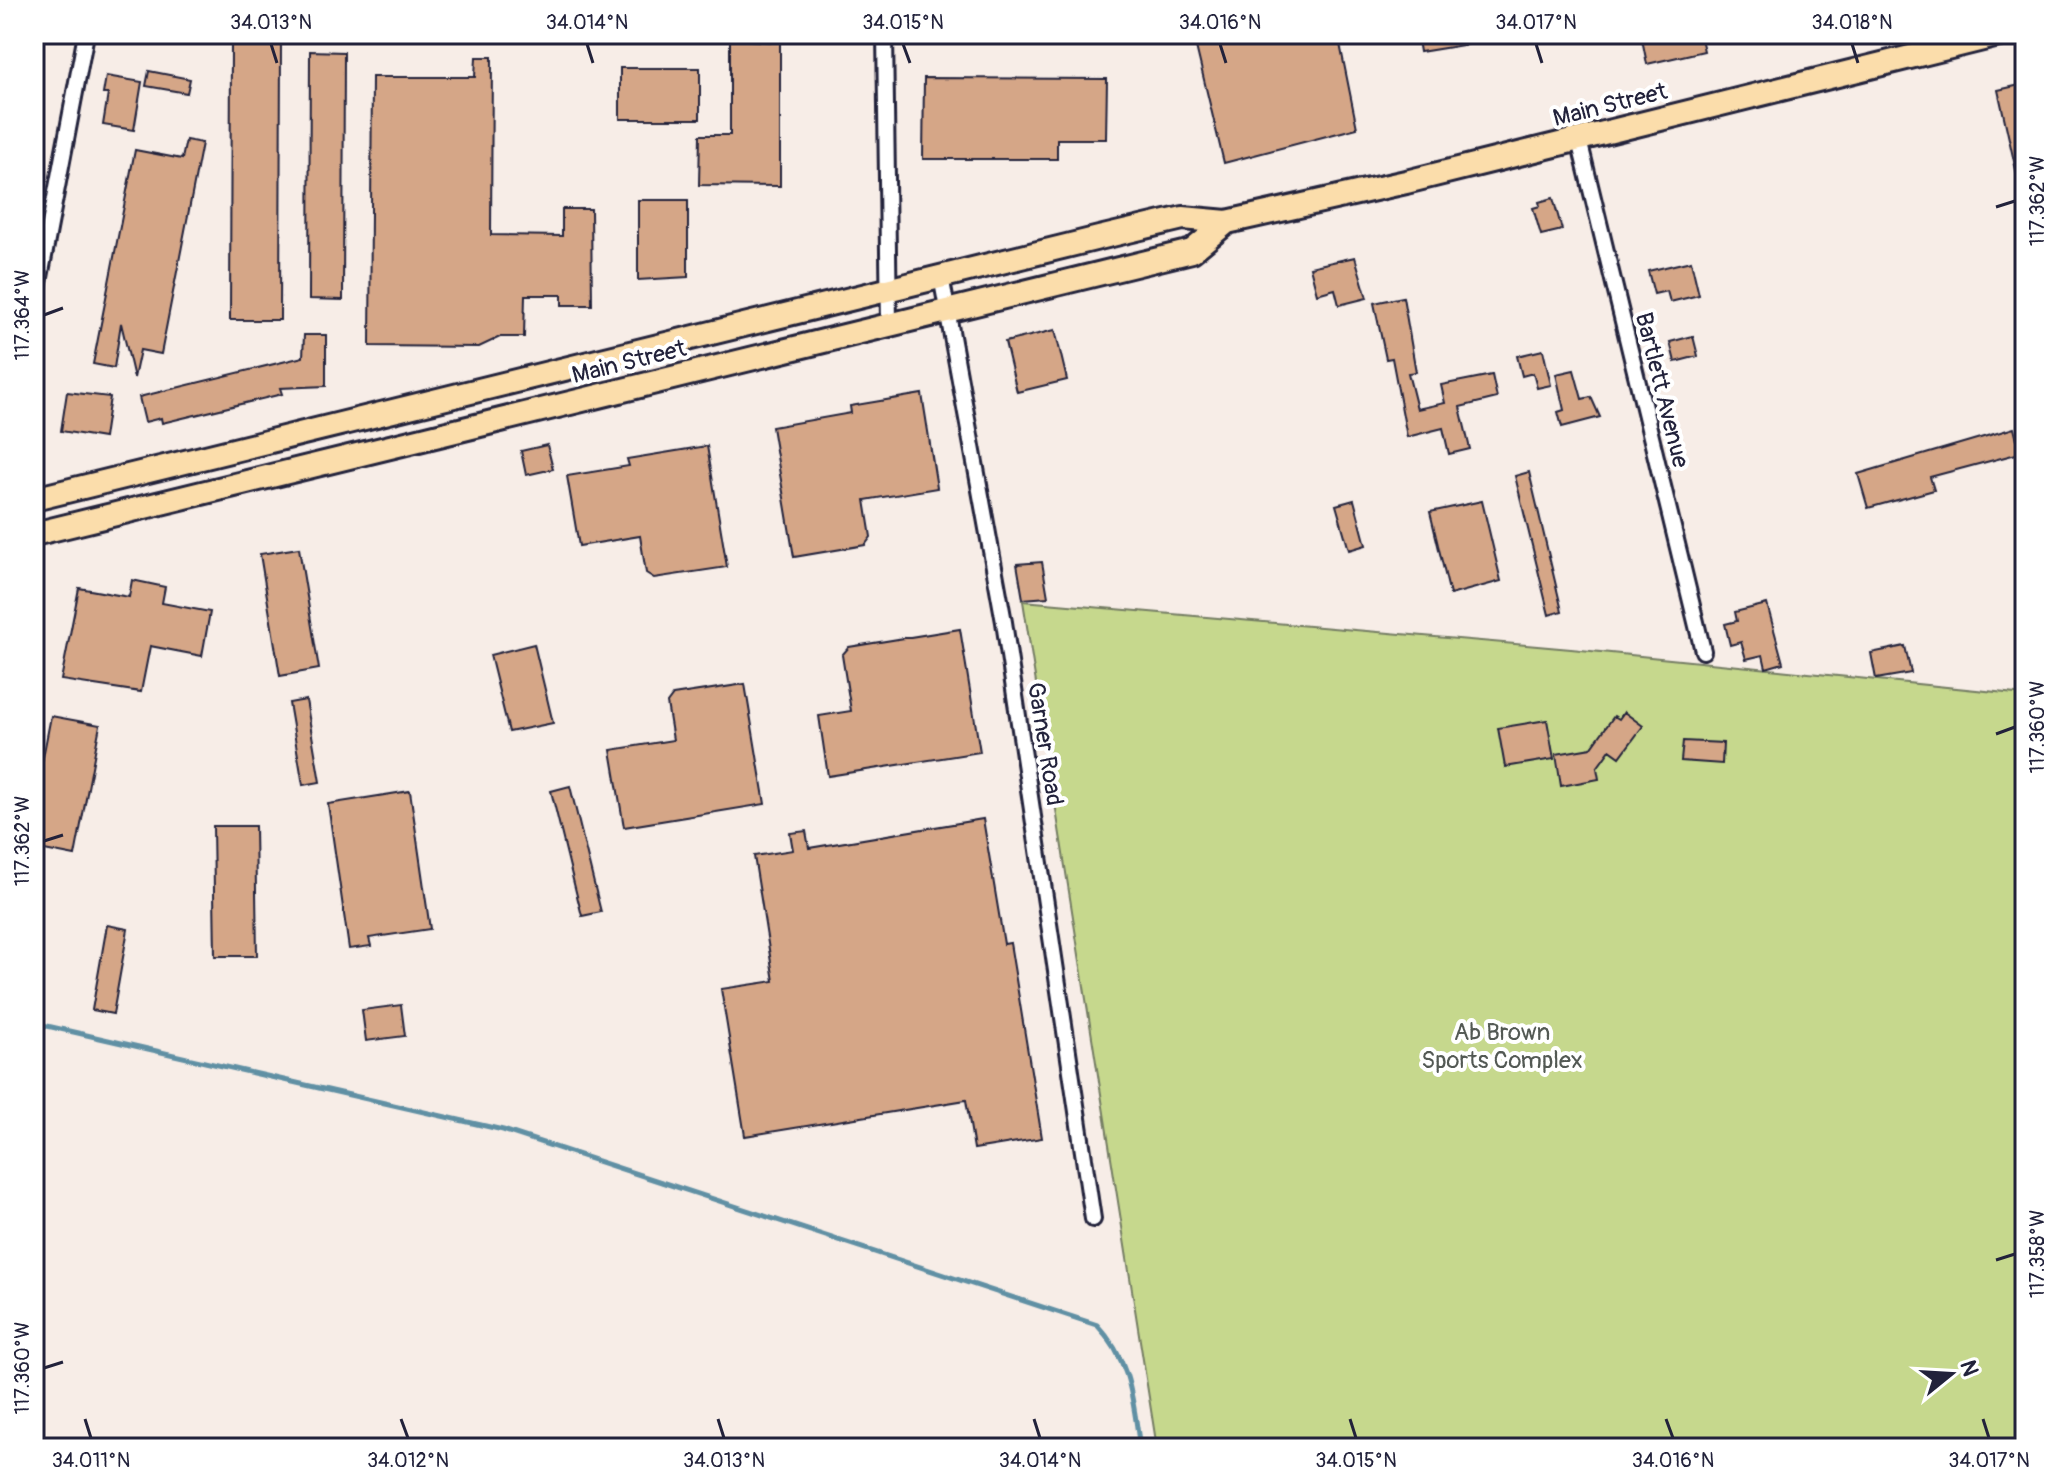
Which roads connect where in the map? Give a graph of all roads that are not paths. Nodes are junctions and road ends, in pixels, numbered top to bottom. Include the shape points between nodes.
1 (86, 34) edge
2 (885, 34) edge
3 (2003, 34) edge
4 (1579, 140) junction
5 (1227, 222) junction
6 (941, 276) junction
7 (887, 291) junction
8 (34, 309) edge
9 (948, 310) junction
10 (889, 325) junction
11 (34, 499) edge
12 (34, 534) edge
13 (1703, 651) dead end
14 (1093, 1219) dead end

1 - 8 street
2 - 7 street
3 - 4 main road, Main Street
4 - 5 main road, Main Street
4 - 13 street, Bartlett Avenue
5 - 6 main road, Main Street via 1183,218
5 - 9 main road, Main Street via 1192,251
6 - 7 main road, Main Street
6 - 9 street, Garner Road
7 - 10 street
7 - 11 main road, Main Street
9 - 10 main road, Main Street
9 - 14 street, Garner Road via 1004,622
10 - 12 main road, Main Street

